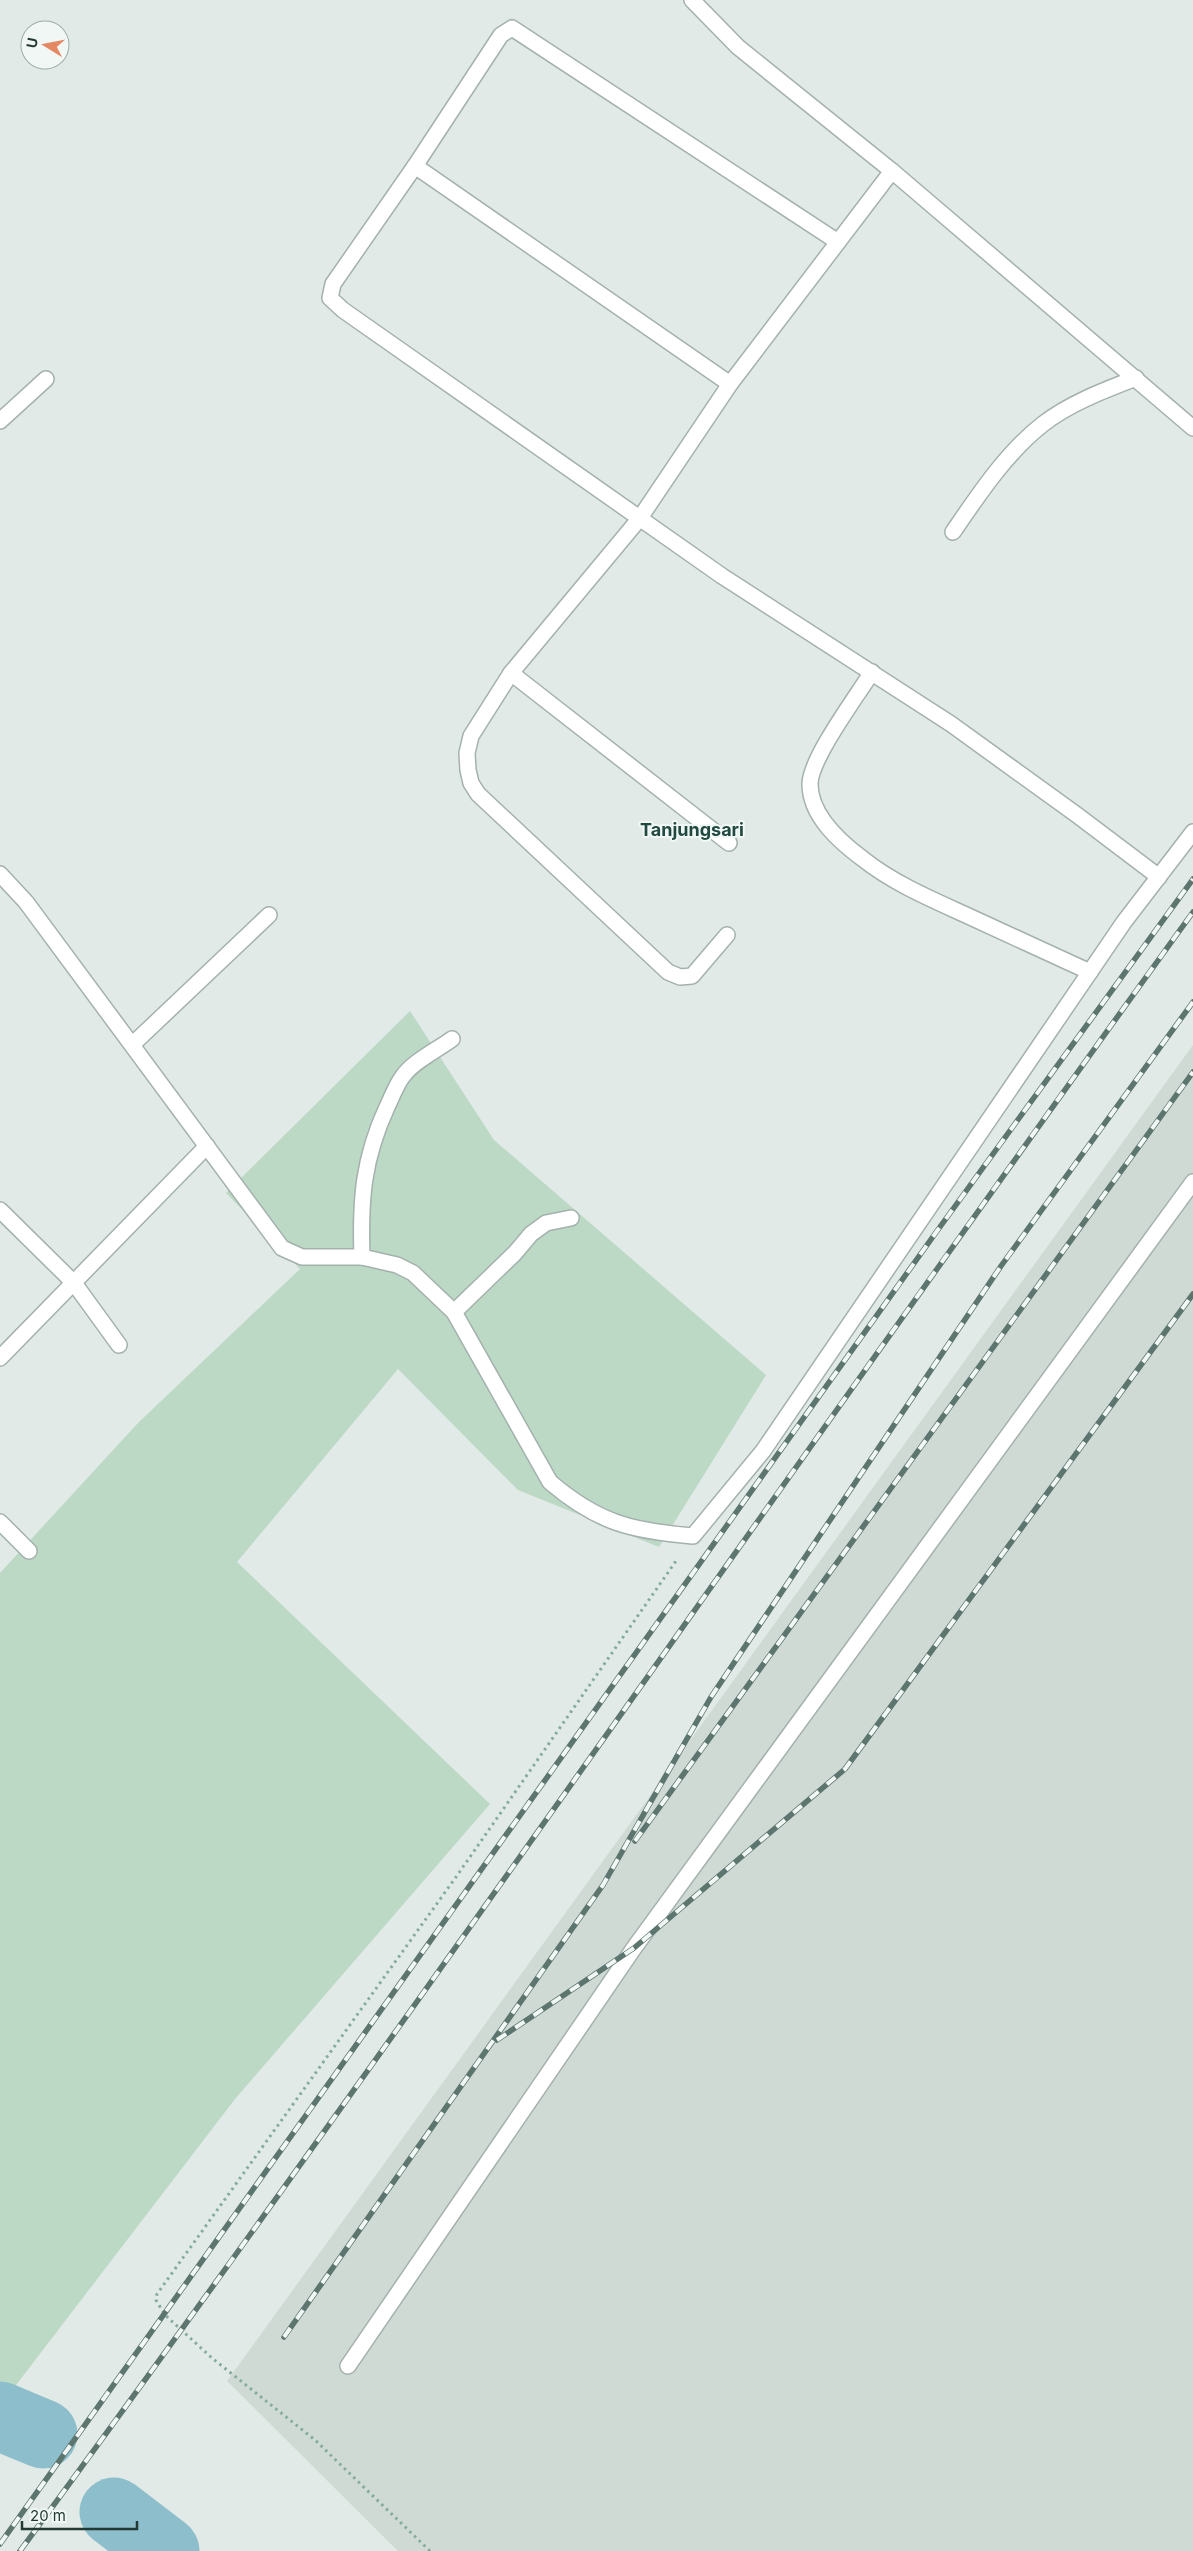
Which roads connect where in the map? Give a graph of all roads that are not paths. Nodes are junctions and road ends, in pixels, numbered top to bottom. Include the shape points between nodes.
1 (692, 0) edge
2 (415, 166) junction
3 (892, 171) junction
4 (838, 242) junction
5 (1136, 378) junction
6 (46, 379) dead end
7 (730, 384) junction
8 (0, 421) edge
9 (1193, 428) edge
10 (640, 518) junction
11 (953, 532) dead end
12 (872, 672) junction
13 (511, 673) junction
14 (1193, 832) edge
15 (729, 843) dead end
16 (0, 874) edge
17 (1159, 877) junction
18 (269, 916) dead end
19 (727, 935) dead end
20 (1090, 972) junction
21 (452, 1039) dead end
22 (133, 1044) junction
23 (207, 1146) junction
24 (1193, 1182) edge
25 (0, 1210) edge
26 (571, 1218) dead end
27 (362, 1257) junction
28 (74, 1284) junction
29 (454, 1312) junction
30 (118, 1345) dead end
31 (0, 1358) edge
32 (0, 1522) edge
33 (29, 1550) dead end
34 (348, 2366) dead end

1 - 3 street via 738,47
2 - 4 street via 501,35 512,28
2 - 7 street
2 - 10 street via 333,284 330,298
3 - 4 street
3 - 5 street
4 - 7 street
5 - 9 street
5 - 11 street via 1093,395 1045,422 978,494
6 - 8 street
7 - 10 street
10 - 12 street via 722,576
10 - 13 street
12 - 17 street via 1078,814
12 - 20 street via 817,760 810,784 816,808 827,827 863,859 888,875
13 - 15 street
13 - 19 street via 469,743 468,770 478,794 668,972 680,977 692,976
14 - 17 street
16 - 22 street via 26,902
17 - 20 street
18 - 22 street
20 - 29 street via 763,1451 693,1536 638,1530 610,1522 574,1503 550,1482
21 - 27 street via 404,1075 383,1117 370,1150 364,1181
22 - 23 street
23 - 27 street via 282,1248 302,1257
23 - 28 street
24 - 34 street via 634,1948
25 - 28 street
26 - 29 street via 546,1223 531,1234
27 - 29 street via 413,1273
28 - 30 street
28 - 31 street
32 - 33 street

